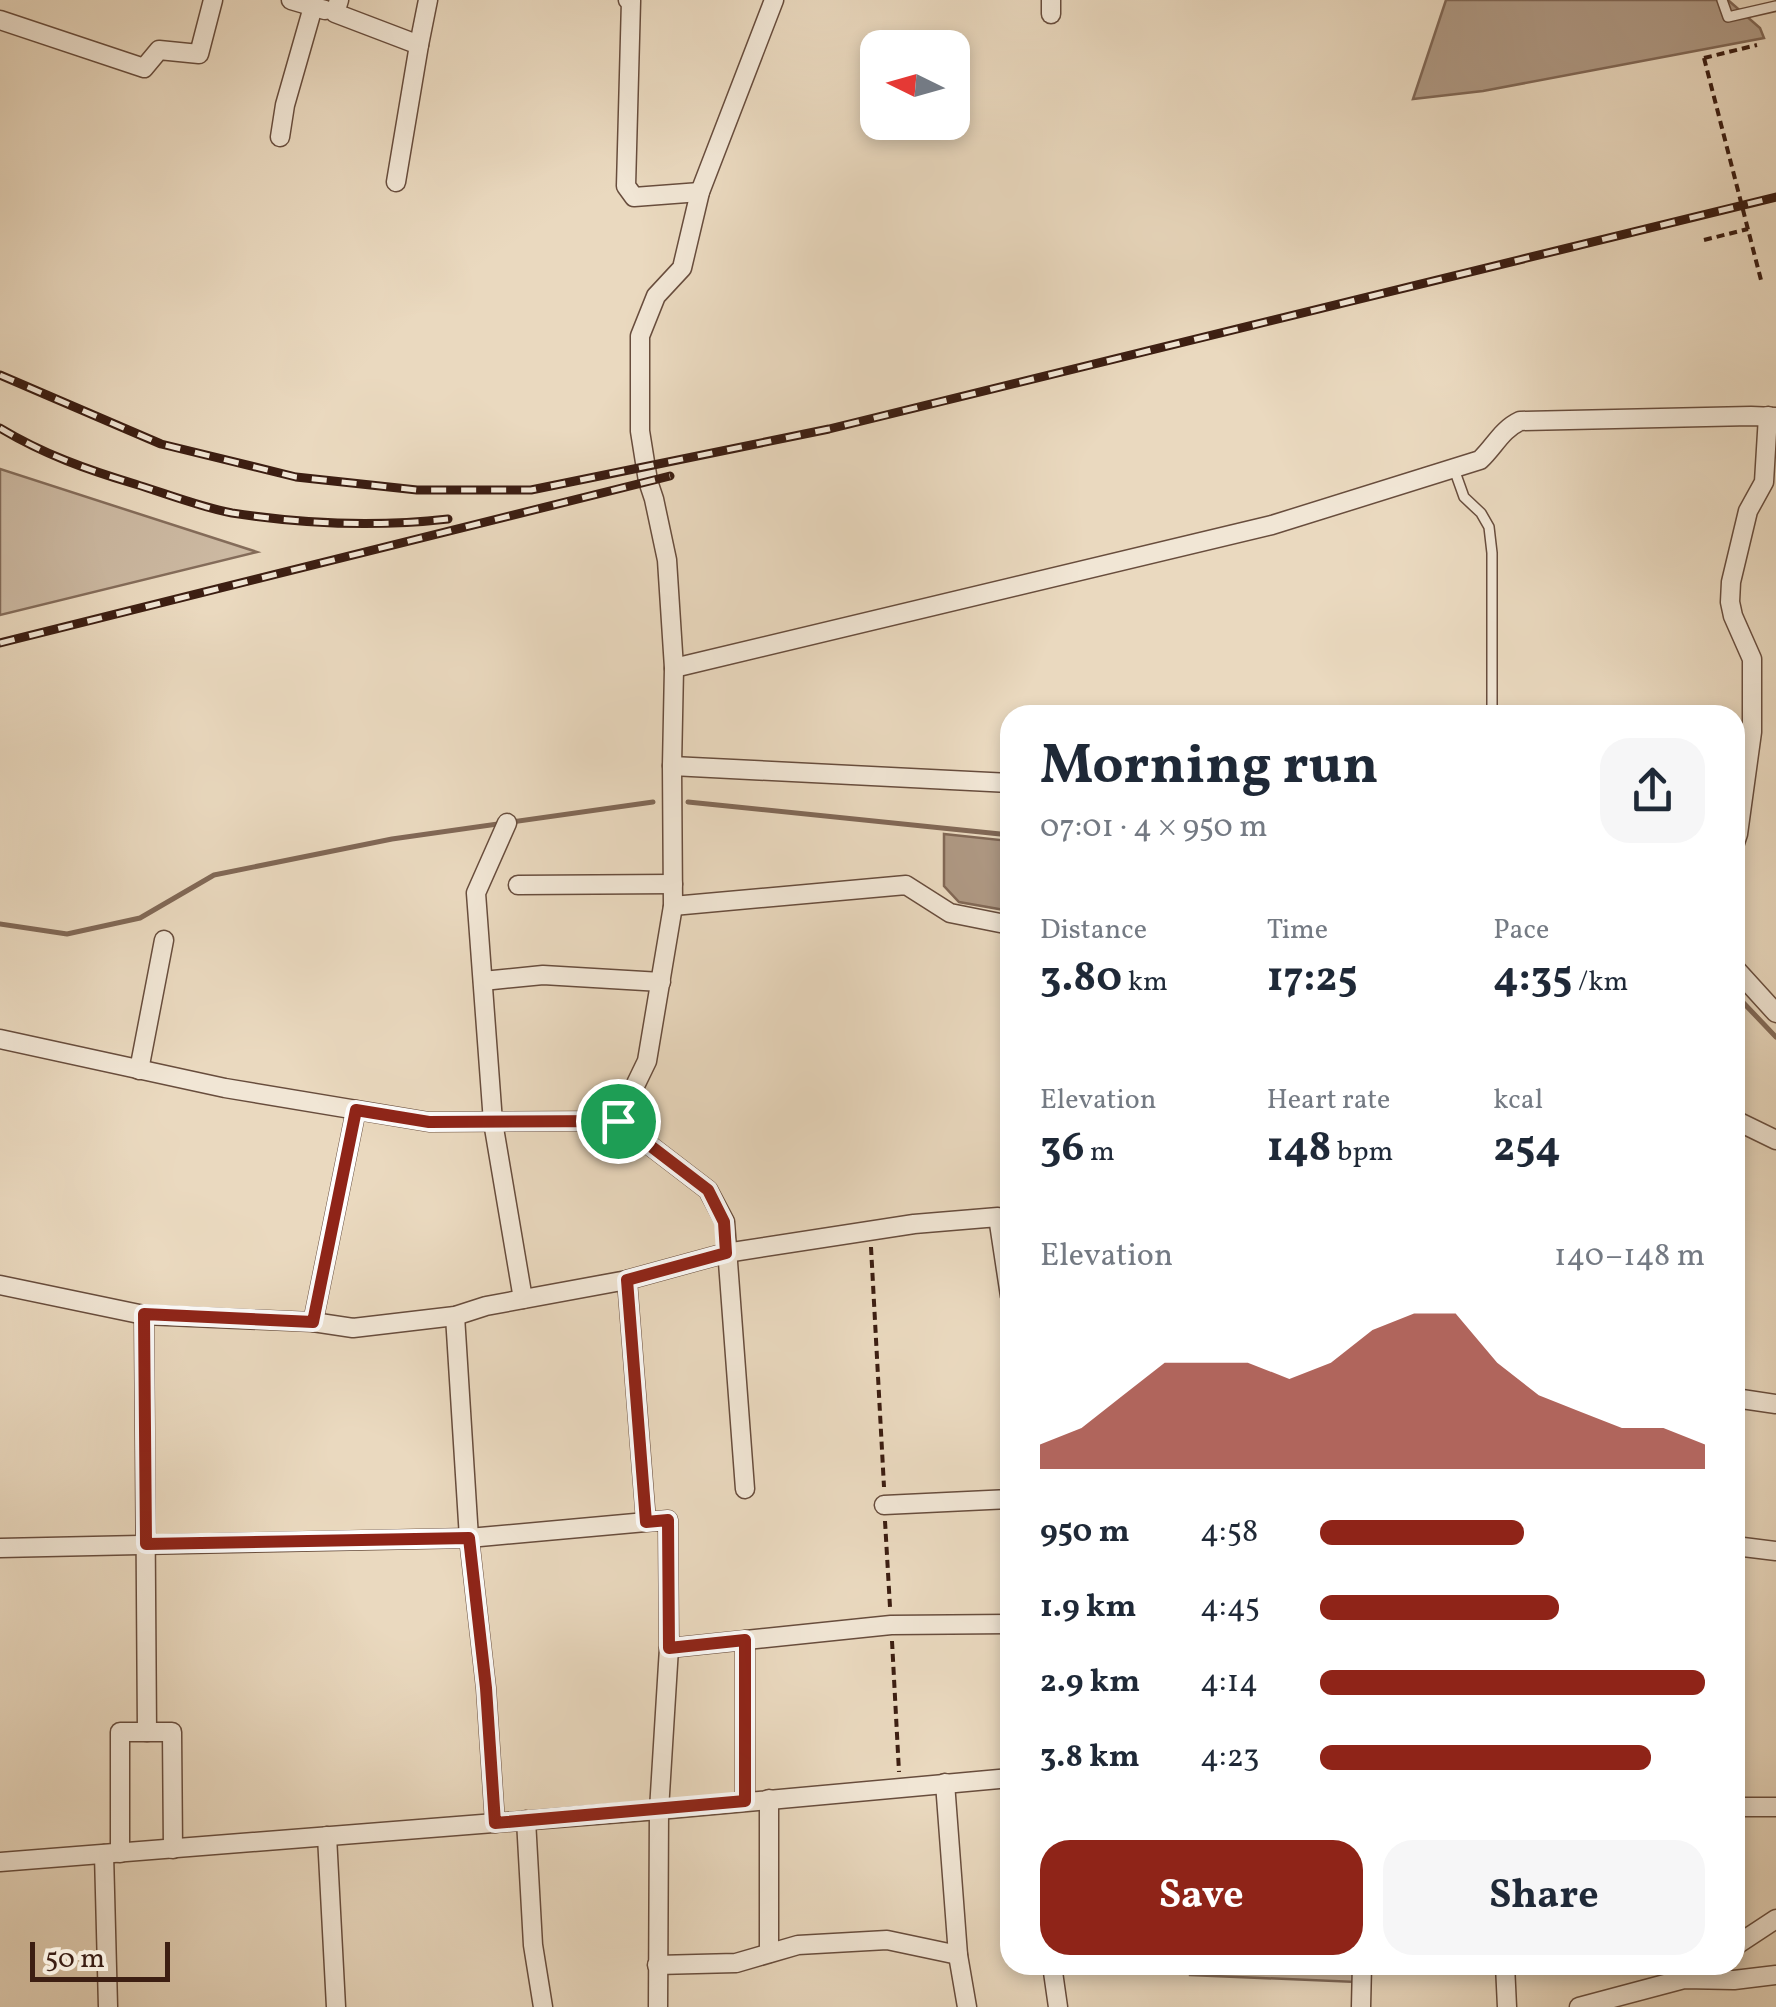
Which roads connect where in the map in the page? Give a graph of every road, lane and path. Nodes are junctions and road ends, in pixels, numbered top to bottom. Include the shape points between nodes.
1 (213, 0) edge
2 (291, 0) edge
3 (428, 0) edge
4 (628, 0) edge
5 (774, 0) edge
6 (1722, 0) edge
7 (313, 6) junction
8 (337, 6) edge
9 (1776, 6) edge
10 (0, 20) edge
11 (1757, 44) dead end
12 (419, 45) junction
13 (280, 137) dead end
14 (396, 182) dead end
15 (700, 192) junction
16 (1748, 229) junction
17 (1704, 240) dead end
18 (1762, 284) dead end
19 (1772, 417) edge
20 (1454, 469) junction
21 (674, 668) junction
22 (1492, 705) edge
23 (672, 766) junction
24 (1000, 782) edge
25 (1745, 783) edge
26 (506, 823) dead end
27 (672, 884) junction
28 (518, 885) dead end
29 (673, 906) junction
30 (1000, 923) edge
31 (164, 940) dead end
32 (1745, 979) edge
33 (482, 981) junction
34 (661, 982) junction
35 (1776, 1013) edge
36 (0, 1039) edge
37 (139, 1070) junction
38 (356, 1110) junction
39 (618, 1121) junction
40 (494, 1122) junction
41 (1745, 1125) edge
42 (1776, 1140) edge
43 (1000, 1214) edge
44 (726, 1253) junction
45 (627, 1280) junction
46 (0, 1285) edge
47 (523, 1299) junction
48 (144, 1314) junction
49 (455, 1316) junction
50 (313, 1322) junction
51 (1745, 1399) edge
52 (1776, 1404) edge
53 (745, 1489) dead end
54 (1000, 1499) edge
55 (884, 1505) dead end
56 (646, 1522) junction
57 (469, 1538) junction
58 (146, 1544) junction
59 (1745, 1547) edge
60 (0, 1548) edge
61 (1776, 1551) edge
62 (1000, 1624) edge
63 (745, 1640) junction
64 (669, 1648) junction
65 (148, 1732) junction
66 (1000, 1779) edge
67 (945, 1783) junction
68 (768, 1799) junction
69 (745, 1801) junction
70 (1745, 1807) edge
71 (1776, 1807) edge
72 (658, 1810) junction
73 (526, 1820) junction
74 (495, 1823) junction
75 (327, 1836) junction
76 (173, 1849) junction
77 (112, 1854) junction
78 (0, 1862) edge
79 (1776, 1919) edge
80 (1745, 1939) edge
81 (769, 1953) junction
82 (958, 1955) junction
83 (657, 1965) junction
84 (1053, 1975) edge
85 (1362, 1975) edge
86 (1505, 1975) edge
87 (1691, 1975) edge
88 (1776, 1975) edge
89 (1684, 1980) junction
90 (108, 2007) edge
91 (336, 2007) edge
92 (542, 2007) edge
93 (658, 2007) edge
94 (967, 2007) edge
95 (1058, 2007) edge
96 (1360, 2007) edge
97 (1507, 2007) edge
98 (1578, 2007) edge

1 - 10 street via 198,54 159,50 144,68
2 - 7 street
3 - 12 street
4 - 15 street via 626,186 634,197
5 - 15 street
6 - 9 lane via 1728,17
7 - 8 street
7 - 13 street
8 - 12 street
11 - 16 path, bridge via 1704,58
12 - 14 street
15 - 21 street via 682,268 656,296 640,336 640,431 666,560
16 - 17 path
16 - 18 path, bridge
19 - 20 street via 1520,421 1480,460
19 - 25 street via 1764,482 1748,511 1731,582 1733,616 1752,659
20 - 21 street via 1272,526
20 - 22 lane via 1464,496 1489,527
21 - 23 street
23 - 24 street
23 - 27 street
26 - 33 street via 476,893
27 - 28 street
27 - 29 street
29 - 30 street via 906,885 950,912
29 - 34 street
31 - 37 street
32 - 35 street
33 - 34 street via 543,974
33 - 40 street
34 - 39 street via 646,1061
36 - 37 street
37 - 38 street
38 - 40 street via 429,1122
38 - 50 street
39 - 40 street
39 - 44 street via 708,1190 724,1222
40 - 47 street
41 - 42 street
43 - 44 street
44 - 45 street
44 - 53 street
45 - 47 street
45 - 56 street
46 - 48 street
47 - 49 street
48 - 50 street
48 - 58 street
49 - 50 street via 353,1328
49 - 57 street
51 - 52 street
54 - 55 street
56 - 57 street
56 - 64 street via 668,1520
57 - 58 street
57 - 74 street
58 - 60 street
58 - 65 street
59 - 61 street
62 - 63 street via 891,1625
63 - 64 street
63 - 69 street
64 - 72 street
65 - 76 street via 172,1732
65 - 77 street via 120,1732
66 - 67 street
67 - 68 street
67 - 82 street
68 - 69 street
68 - 81 street
69 - 72 street
70 - 71 street
72 - 73 street
72 - 83 street
73 - 74 street
73 - 92 street
74 - 75 street
75 - 76 street
75 - 91 street
76 - 77 street
77 - 78 street
77 - 90 street
79 - 80 street
81 - 82 street via 798,1944 887,1940
81 - 83 street via 736,1963
82 - 94 street
83 - 93 street
84 - 95 street
85 - 96 street
86 - 97 street
87 - 89 street
88 - 89 street
89 - 98 street

